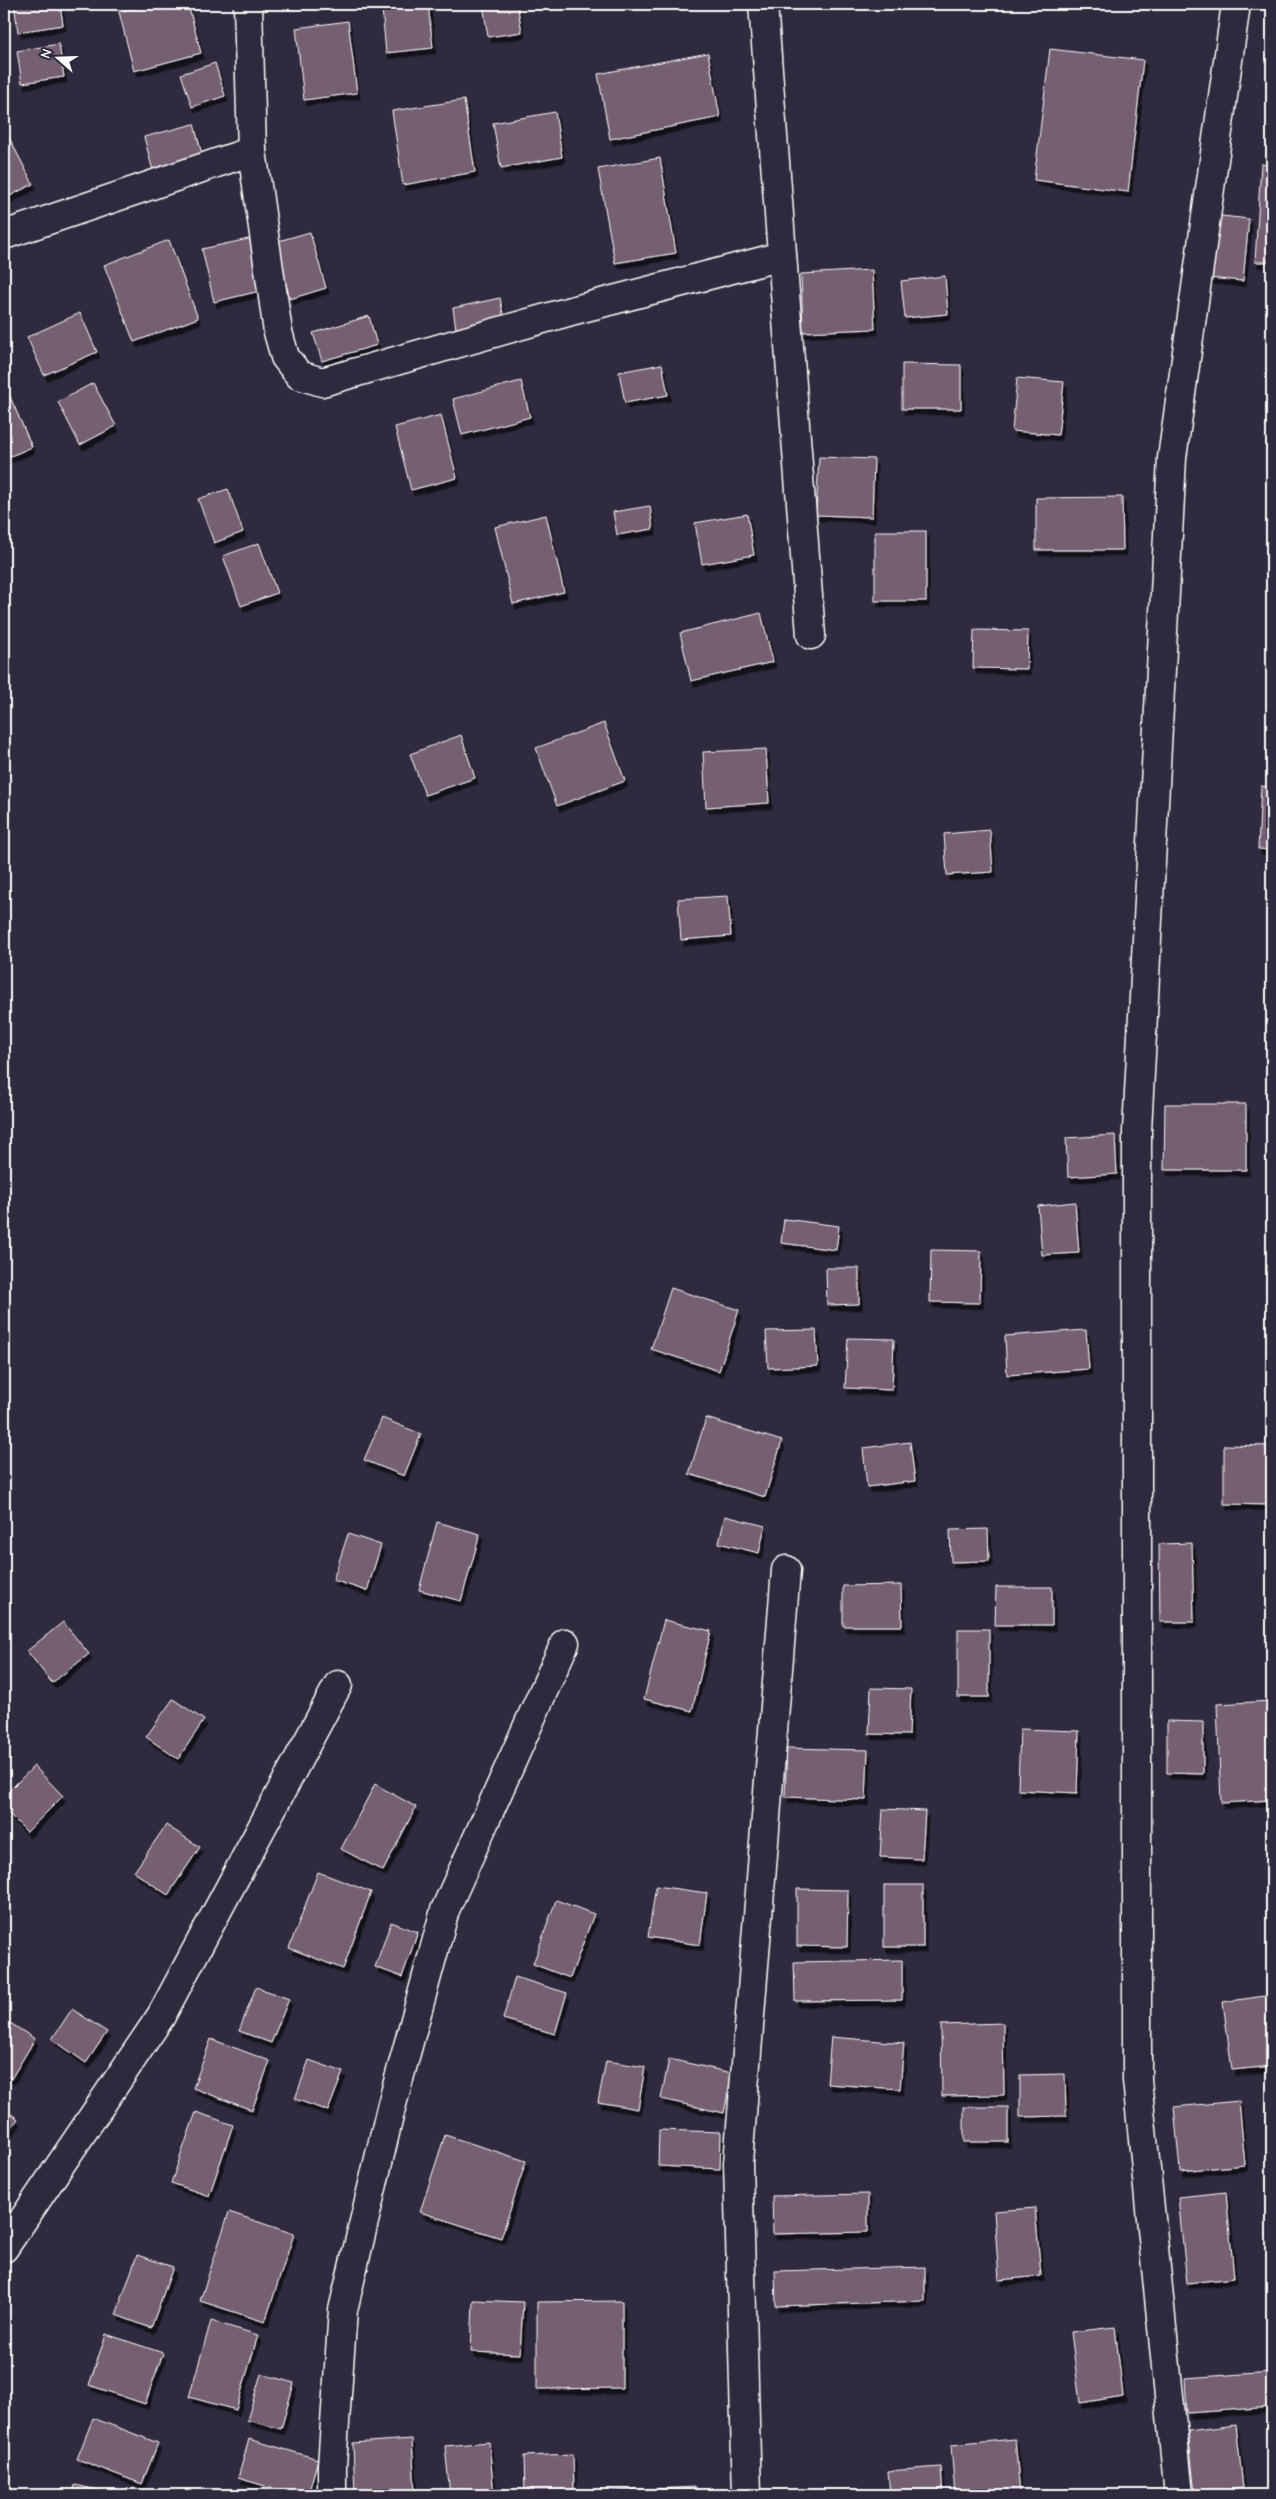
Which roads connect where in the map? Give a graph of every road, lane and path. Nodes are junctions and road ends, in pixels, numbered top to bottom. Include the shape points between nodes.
1 (248, 4) edge
2 (763, 4) edge
3 (1236, 4) edge
4 (252, 151) junction
5 (4, 235) edge
6 (782, 256) junction
7 (812, 635) dead end
8 (786, 1570) dead end
9 (565, 1644) dead end
10 (338, 1685) dead end
11 (4, 2248) edge
12 (332, 2495) edge
13 (747, 2495) edge
14 (1178, 2495) edge

1 - 4 street
2 - 6 street
3 - 14 street via 1172,458 1138,1131 1137,2080
4 - 5 street
4 - 6 street via 278,332 285,357 299,375 322,382 571,311
6 - 7 street
8 - 13 street via 738,2163
9 - 12 street via 442,1920 391,2108 343,2310
10 - 11 street via 161,2016

